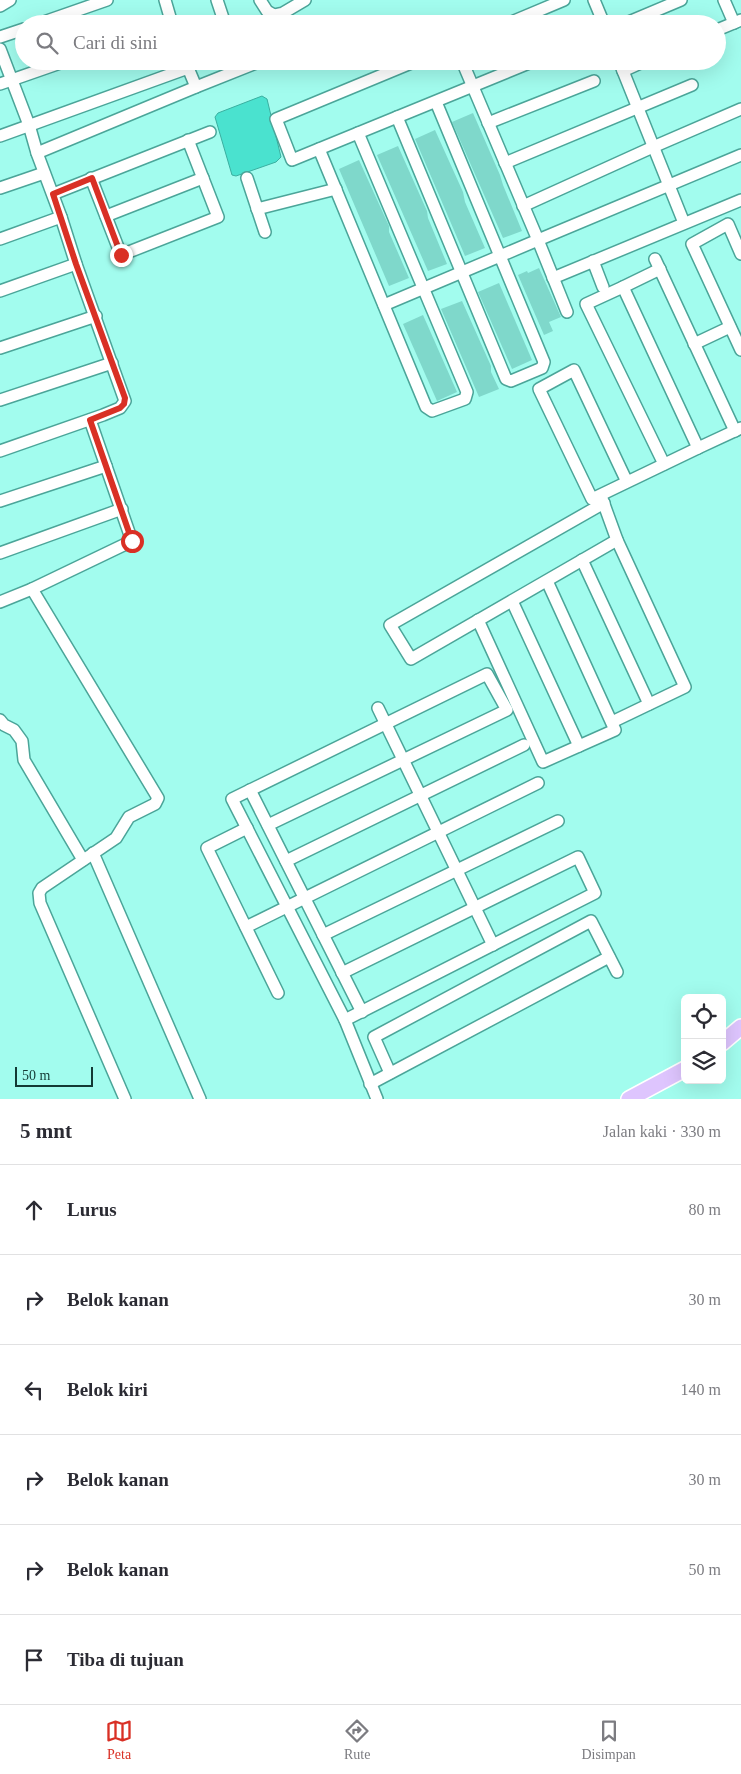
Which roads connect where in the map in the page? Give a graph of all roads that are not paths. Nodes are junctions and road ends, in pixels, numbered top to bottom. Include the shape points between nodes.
1 (10, 0) edge
2 (107, 0) edge
3 (166, 0) edge
4 (217, 0) edge
5 (260, 0) edge
6 (305, 0) edge
7 (564, 0) edge
8 (594, 0) edge
9 (681, 0) edge
10 (724, 0) edge
11 (0, 6) edge
12 (64, 15) edge
13 (170, 15) edge
14 (222, 15) edge
15 (528, 15) edge
16 (600, 15) edge
17 (645, 15) edge
18 (738, 22) edge
19 (726, 27) edge
20 (15, 31) edge
21 (0, 37) edge
22 (0, 49) edge
23 (40, 70) edge
24 (174, 70) edge
25 (189, 70) edge
26 (230, 70) edge
27 (394, 70) edge
28 (466, 70) edge
29 (512, 70) edge
30 (623, 70) edge
31 (594, 81) dead end
32 (5, 82) edge
33 (692, 85) dead end
34 (473, 86) junction
35 (196, 87) junction
36 (436, 102) junction
37 (638, 107) junction
38 (741, 109) edge
39 (397, 117) junction
40 (488, 123) junction
41 (29, 125) junction
42 (210, 132) dead end
43 (358, 133) junction
44 (0, 136) edge
45 (188, 140) junction
46 (653, 147) junction
47 (319, 150) junction
48 (37, 153) junction
49 (741, 154) edge
50 (505, 163) junction
51 (44, 173) junction
52 (92, 178) junction
53 (203, 178) junction
54 (248, 178) dead end
55 (669, 185) junction
56 (0, 188) edge
57 (336, 189) junction
58 (53, 194) junction
59 (741, 200) edge
60 (523, 206) junction
61 (258, 209) junction
62 (61, 216) junction
63 (106, 216) junction
64 (684, 223) junction
65 (265, 232) dead end
66 (0, 239) edge
67 (538, 240) junction
68 (741, 254) edge
69 (501, 256) junction
70 (593, 261) junction
71 (76, 264) junction
72 (462, 272) junction
73 (553, 278) junction
74 (603, 287) dead end
75 (623, 287) junction
76 (423, 288) junction
77 (0, 290) edge
78 (384, 305) junction
79 (567, 312) dead end
80 (96, 316) junction
81 (730, 327) junction
82 (694, 344) junction
83 (0, 348) edge
84 (741, 350) edge
85 (112, 363) junction
86 (0, 400) edge
87 (90, 420) junction
88 (738, 429) edge
89 (698, 448) junction
90 (0, 451) edge
91 (664, 464) junction
92 (106, 466) junction
93 (627, 482) junction
94 (602, 499) junction
95 (0, 502) edge
96 (122, 509) junction
97 (617, 540) junction
98 (0, 553) edge
99 (582, 560) junction
100 (547, 581) junction
101 (32, 589) junction
102 (512, 601) junction
103 (0, 602) edge
104 (478, 620) junction
105 (649, 704) junction
106 (378, 708) dead end
107 (0, 720) edge
108 (612, 722) junction
109 (385, 724) junction
110 (524, 745) dead end
111 (579, 746) junction
112 (403, 760) junction
113 (538, 783) dead end
114 (250, 790) junction
115 (420, 796) junction
116 (558, 821) dead end
117 (268, 825) junction
118 (246, 828) junction
119 (438, 832) junction
120 (94, 853) junction
121 (83, 860) junction
122 (286, 861) junction
123 (457, 870) junction
124 (304, 898) junction
125 (287, 907) junction
126 (475, 908) junction
127 (246, 927) junction
128 (323, 935) junction
129 (494, 945) junction
130 (609, 957) junction
131 (617, 972) dead end
132 (342, 973) junction
133 (278, 993) dead end
134 (362, 1012) junction
135 (345, 1020) junction
136 (741, 1027) edge
137 (726, 1040) edge
138 (681, 1071) edge
139 (390, 1073) junction
140 (370, 1084) junction
141 (125, 1099) edge
142 (200, 1099) edge
143 (376, 1099) edge
144 (629, 1099) edge

1 - 11 street
2 - 12 street
3 - 13 street
4 - 14 street
5 - 6 street via 274,15
7 - 15 street
8 - 16 street
9 - 17 street
10 - 18 street
18 - 19 street
20 - 21 street
22 - 32 street
23 - 32 street
24 - 41 street
25 - 35 street
26 - 35 street
27 - 47 street via 276,119 292,160
28 - 34 street
29 - 34 street
30 - 37 street
31 - 40 street
32 - 41 street
33 - 37 street
34 - 36 street
34 - 40 street
35 - 48 street
36 - 39 street
36 - 69 street
37 - 46 street
37 - 50 street
38 - 46 street
39 - 43 street
39 - 72 street
40 - 50 street
41 - 44 street
41 - 48 street
42 - 45 street
43 - 47 street
43 - 76 street
45 - 52 street
45 - 53 street
46 - 55 street
46 - 60 street
47 - 57 street
48 - 51 street
49 - 55 street
50 - 60 street
51 - 56 street
51 - 58 street
52 - 58 street
52 - 63 street
53 - 63 street
53 - 63 street via 218,217 121,255
54 - 61 street
55 - 64 street
55 - 67 street
57 - 61 street
57 - 78 street
58 - 62 street
59 - 64 street
60 - 67 street
61 - 65 street
62 - 66 street
62 - 71 street
64 - 70 street
67 - 69 street
67 - 73 street
68 - 81 street via 728,224 692,244
69 - 72 street
69 - 72 street via 544,362 542,368 519,378 506,379
70 - 73 street
70 - 74 street
71 - 77 street
71 - 80 street
72 - 76 street
73 - 79 street
75 - 82 street via 657,264
75 - 89 street
75 - 91 street via 586,304
76 - 78 street
76 - 78 street via 467,392 465,399 432,411 426,407
80 - 83 street
80 - 85 street
81 - 82 street
81 - 84 street
82 - 88 street
85 - 86 street
85 - 87 street via 125,398 124,404
87 - 90 street
87 - 92 street
88 - 89 street
89 - 91 street
91 - 93 street
92 - 95 street
92 - 96 street
93 - 94 street
93 - 94 street via 574,370 539,389 592,499
94 - 97 street
94 - 104 street via 390,625 411,659
96 - 98 street
96 - 101 street via 132,541
97 - 99 street
97 - 105 street via 685,687
99 - 100 street
99 - 105 street
100 - 102 street
100 - 108 street
101 - 103 street
101 - 120 street via 158,798 156,804 129,817 116,838
102 - 104 street
102 - 111 street
104 - 111 street via 543,762
105 - 108 street
106 - 109 street
107 - 121 street via 22,741 24,760
108 - 111 street via 615,730
109 - 112 street
109 - 112 street via 487,674 507,710
109 - 114 street
110 - 115 street
112 - 115 street
112 - 117 street
113 - 119 street
114 - 117 street
114 - 118 street via 232,799
115 - 119 street
115 - 122 street
116 - 123 street
117 - 122 street
118 - 125 street
118 - 127 street via 207,848
119 - 123 street
119 - 124 street
120 - 121 street
120 - 142 street
121 - 141 street via 42,888 39,898
122 - 124 street
123 - 126 street
123 - 128 street
124 - 125 street
124 - 128 street
125 - 127 street
125 - 135 street
126 - 129 street
126 - 129 street via 578,857 595,893
126 - 132 street
127 - 133 street
128 - 132 street
129 - 134 street
130 - 131 street
130 - 139 street
130 - 139 street via 591,921 374,1037
132 - 134 street
134 - 135 street
135 - 140 street
136 - 137 main road
138 - 144 main road
139 - 140 street
140 - 143 street

